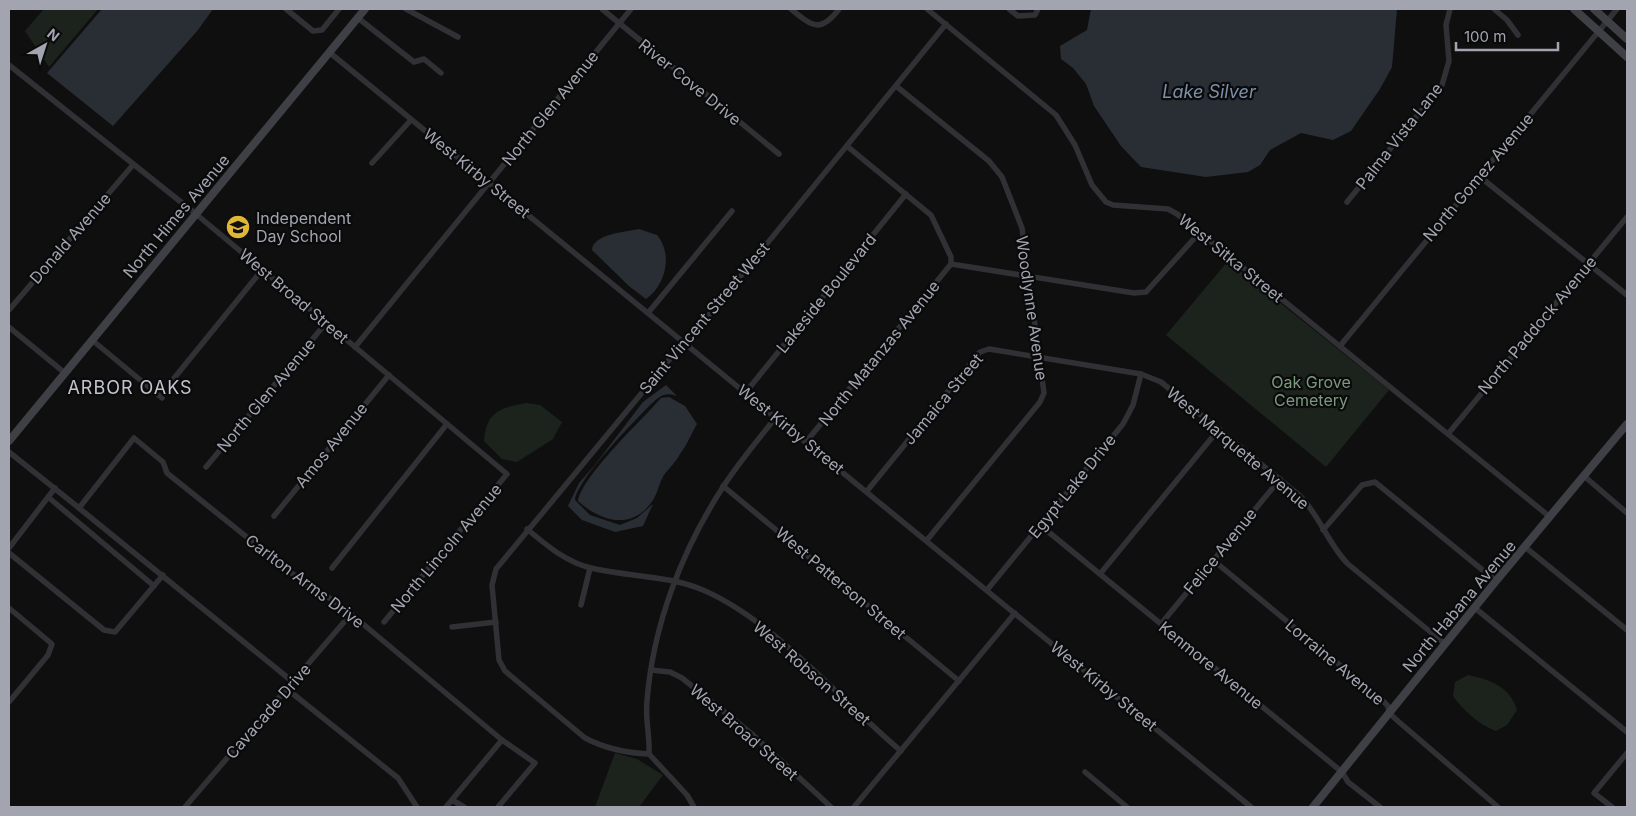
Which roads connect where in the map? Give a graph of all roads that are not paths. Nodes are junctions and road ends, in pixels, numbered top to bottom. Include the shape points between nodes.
1 (286, 9) edge
2 (339, 9) edge
3 (365, 9) edge
4 (406, 9) edge
5 (602, 9) edge
6 (631, 9) edge
7 (791, 9) edge
8 (839, 9) edge
9 (927, 9) edge
10 (1010, 9) edge
11 (1038, 9) edge
12 (1450, 9) edge
13 (1494, 9) edge
14 (1574, 9) edge
15 (1594, 9) edge
16 (1617, 9) edge
17 (358, 18) junction
18 (1607, 21) junction
19 (619, 24) junction
20 (946, 24) junction
21 (1599, 32) junction
22 (1518, 36) dead end
23 (458, 37) dead end
24 (1627, 39) edge
25 (329, 52) junction
26 (1627, 57) edge
27 (9, 65) edge
28 (441, 73) dead end
29 (896, 86) junction
30 (411, 120) junction
31 (847, 146) junction
32 (779, 154) dead end
33 (372, 164) dead end
34 (132, 166) junction
35 (1479, 176) junction
36 (490, 182) junction
37 (906, 194) junction
38 (1347, 202) dead end
39 (732, 211) dead end
40 (196, 214) junction
41 (1627, 217) edge
42 (1200, 232) junction
43 (1589, 263) junction
44 (951, 264) junction
45 (262, 270) junction
46 (1028, 277) junction
47 (1627, 294) edge
48 (9, 310) edge
49 (648, 313) junction
50 (326, 324) junction
51 (9, 327) edge
52 (92, 340) junction
53 (686, 343) junction
54 (355, 346) junction
55 (1340, 346) junction
56 (1038, 357) junction
57 (65, 372) junction
58 (1141, 374) junction
59 (388, 375) junction
60 (170, 382) dead end
61 (746, 392) junction
62 (162, 398) dead end
63 (776, 417) junction
64 (447, 424) junction
65 (1627, 424) edge
66 (1219, 429) junction
67 (1448, 434) junction
68 (9, 441) edge
69 (806, 442) junction
70 (9, 452) edge
71 (206, 467) dead end
72 (507, 474) joint
73 (1584, 476) junction
74 (1280, 479) junction
75 (723, 486) junction
76 (55, 488) junction
77 (867, 490) junction
78 (48, 497) junction
79 (79, 508) junction
80 (1627, 513) edge
81 (274, 516) dead end
82 (1550, 517) junction
83 (1040, 525) junction
84 (527, 529) junction
85 (1323, 530) junction
86 (927, 540) junction
87 (9, 548) edge
88 (1526, 548) junction
89 (9, 554) edge
90 (1213, 560) junction
91 (332, 568) dead end
92 (590, 568) junction
93 (1100, 574) junction
94 (163, 575) junction
95 (1496, 580) junction
96 (674, 581) junction
97 (154, 586) junction
98 (987, 590) junction
99 (580, 605) dead end
100 (9, 608) edge
101 (1475, 608) junction
102 (1015, 613) junction
103 (351, 614) junction
104 (384, 622) dead end
105 (496, 622) junction
106 (1161, 624) junction
107 (452, 627) dead end
108 (1627, 630) edge
109 (1445, 644) junction
110 (651, 670) junction
111 (959, 680) junction
112 (293, 682) junction
113 (287, 690) junction
114 (9, 702) edge
115 (1389, 713) junction
116 (1627, 732) edge
117 (502, 740) junction
118 (901, 750) junction
119 (1627, 753) edge
120 (649, 754) junction
121 (1085, 772) dead end
122 (1342, 772) junction
123 (452, 800) junction
124 (185, 807) edge
125 (417, 807) edge
126 (446, 807) edge
127 (464, 807) edge
128 (498, 807) edge
129 (694, 807) edge
130 (831, 807) edge
131 (854, 807) edge
132 (1127, 807) edge
133 (1251, 807) edge
134 (1314, 807) edge
135 (1380, 807) edge
136 (1498, 807) edge
137 (1612, 807) edge

1 - 2 street via 313,31 322,30
3 - 17 street, North Himes Avenue
4 - 23 street
5 - 19 street, River Cove Drive
6 - 19 street, North Glen Avenue
7 - 8 street via 811,25 820,26 830,21
9 - 20 street, West Sitka Street
10 - 11 street via 1018,16 1034,15
12 - 38 street, Palma Vista Lane via 1446,25 1449,61 1442,85
13 - 22 street
14 - 21 street
15 - 18 street
16 - 18 street, North Gomez Avenue
17 - 25 street, North Himes Avenue
17 - 28 street via 414,62 424,60
18 - 21 street, North Gomez Avenue
18 - 24 street
19 - 32 street, River Cove Drive
19 - 36 street, North Glen Avenue
20 - 29 street, Saint Vincent Street West
20 - 42 street, West Sitka Street via 1056,115 1067,128 1092,185 1106,202 1168,209
21 - 26 street
21 - 35 street, North Gomez Avenue
25 - 30 street, West Kirby Street
25 - 40 street, North Himes Avenue
27 - 34 street, West Broad Street
29 - 31 street, Saint Vincent Street West
29 - 46 street, Woodlynne Avenue via 996,168 1022,228
30 - 33 street
30 - 36 street, West Kirby Street
31 - 37 street
31 - 53 street, Saint Vincent Street West
34 - 40 street, West Broad Street
34 - 48 street, Donald Avenue
35 - 43 street
35 - 55 street, North Gomez Avenue
36 - 49 street, West Kirby Street
36 - 54 street, North Glen Avenue
37 - 44 street via 935,220
37 - 61 street, Lakeside Boulevard
39 - 49 street
40 - 45 street, West Broad Street
40 - 52 street, North Himes Avenue
41 - 43 street, North Paddock Avenue
42 - 46 street via 1146,292 1134,293
42 - 55 street, West Sitka Street
43 - 47 street
43 - 67 street, North Paddock Avenue
44 - 46 street
44 - 69 street, North Matanzas Avenue
45 - 50 street, West Broad Street
45 - 60 street
46 - 56 street, Woodlynne Avenue
49 - 53 street, West Kirby Street
50 - 54 street, West Broad Street
50 - 71 street, North Glen Avenue
51 - 57 street
52 - 57 street, North Himes Avenue
52 - 62 street
53 - 61 street, West Kirby Street
53 - 84 street, Saint Vincent Street West
54 - 59 street, West Broad Street
55 - 67 street, West Sitka Street
56 - 58 street, West Marquette Avenue
56 - 77 street, Jamaica Street via 989,349 980,352
56 - 86 street, Woodlynne Avenue via 1044,393 1040,402
57 - 68 street, North Himes Avenue
58 - 66 street, West Marquette Avenue via 1161,382
58 - 83 street, Egypt Lake Drive via 1133,404 1123,424
59 - 64 street, West Broad Street
59 - 81 street, Amos Avenue
61 - 63 street, West Kirby Street
63 - 69 street, West Kirby Street
63 - 75 street
64 - 72 street, West Broad Street
64 - 91 street
65 - 73 street, North Habana Avenue
66 - 74 street, West Marquette Avenue
66 - 93 street
67 - 82 street, West Sitka Street
69 - 77 street, West Kirby Street
70 - 76 street
72 - 104 street, North Lincoln Avenue
73 - 80 street
73 - 82 street, North Habana Avenue
74 - 85 street, West Marquette Avenue via 1310,506
74 - 90 street, Felice Avenue
75 - 96 street
75 - 111 street, West Patterson Street
76 - 78 street
76 - 79 street
77 - 86 street, West Kirby Street
78 - 87 street
78 - 97 street
79 - 94 street
79 - 103 street, Carlton Arms Drive via 134,438 163,462 167,473 312,590
82 - 88 street, North Habana Avenue
83 - 93 street, Kenmore Avenue
83 - 98 street, Egypt Lake Drive
84 - 92 street, West Robson Street via 554,552
84 - 105 street, Saint Vincent Street West via 496,569 492,585
85 - 95 street via 1362,485 1375,482
85 - 109 street, West Marquette Avenue via 1338,555
86 - 98 street, West Kirby Street
88 - 95 street, North Habana Avenue
88 - 108 street
89 - 97 street via 110,633 115,632
90 - 106 street, Felice Avenue
90 - 115 street, Lorraine Avenue via 1382,700
92 - 96 street, West Robson Street
92 - 99 street
93 - 106 street, Kenmore Avenue
94 - 97 street
94 - 112 street
95 - 101 street, North Habana Avenue
96 - 110 street
96 - 118 street, West Robson Street via 703,590 757,624
98 - 102 street, West Kirby Street
100 - 114 street via 52,644 48,655
101 - 109 street, North Habana Avenue
101 - 116 street
102 - 111 street
102 - 133 street, West Kirby Street
103 - 112 street, Cavacade Drive
103 - 117 street, Carlton Arms Drive
105 - 107 street
105 - 120 street, Saint Vincent Street West via 499,660 515,681 585,738 633,753
106 - 122 street, Kenmore Avenue
109 - 115 street, North Habana Avenue
110 - 120 street via 646,701
110 - 130 street, West Broad Street via 670,672 682,678 753,735
111 - 118 street
112 - 113 street, Cavacade Drive
113 - 124 street, Cavacade Drive
113 - 125 street via 398,778
115 - 122 street, North Habana Avenue
115 - 136 street, Lorraine Avenue
117 - 123 street
117 - 128 street, Carlton Arms Drive via 535,763
118 - 131 street
119 - 137 street via 1594,793
120 - 129 street
121 - 132 street
122 - 134 street, North Habana Avenue
122 - 135 street, Kenmore Avenue via 1348,782
123 - 126 street
123 - 127 street

